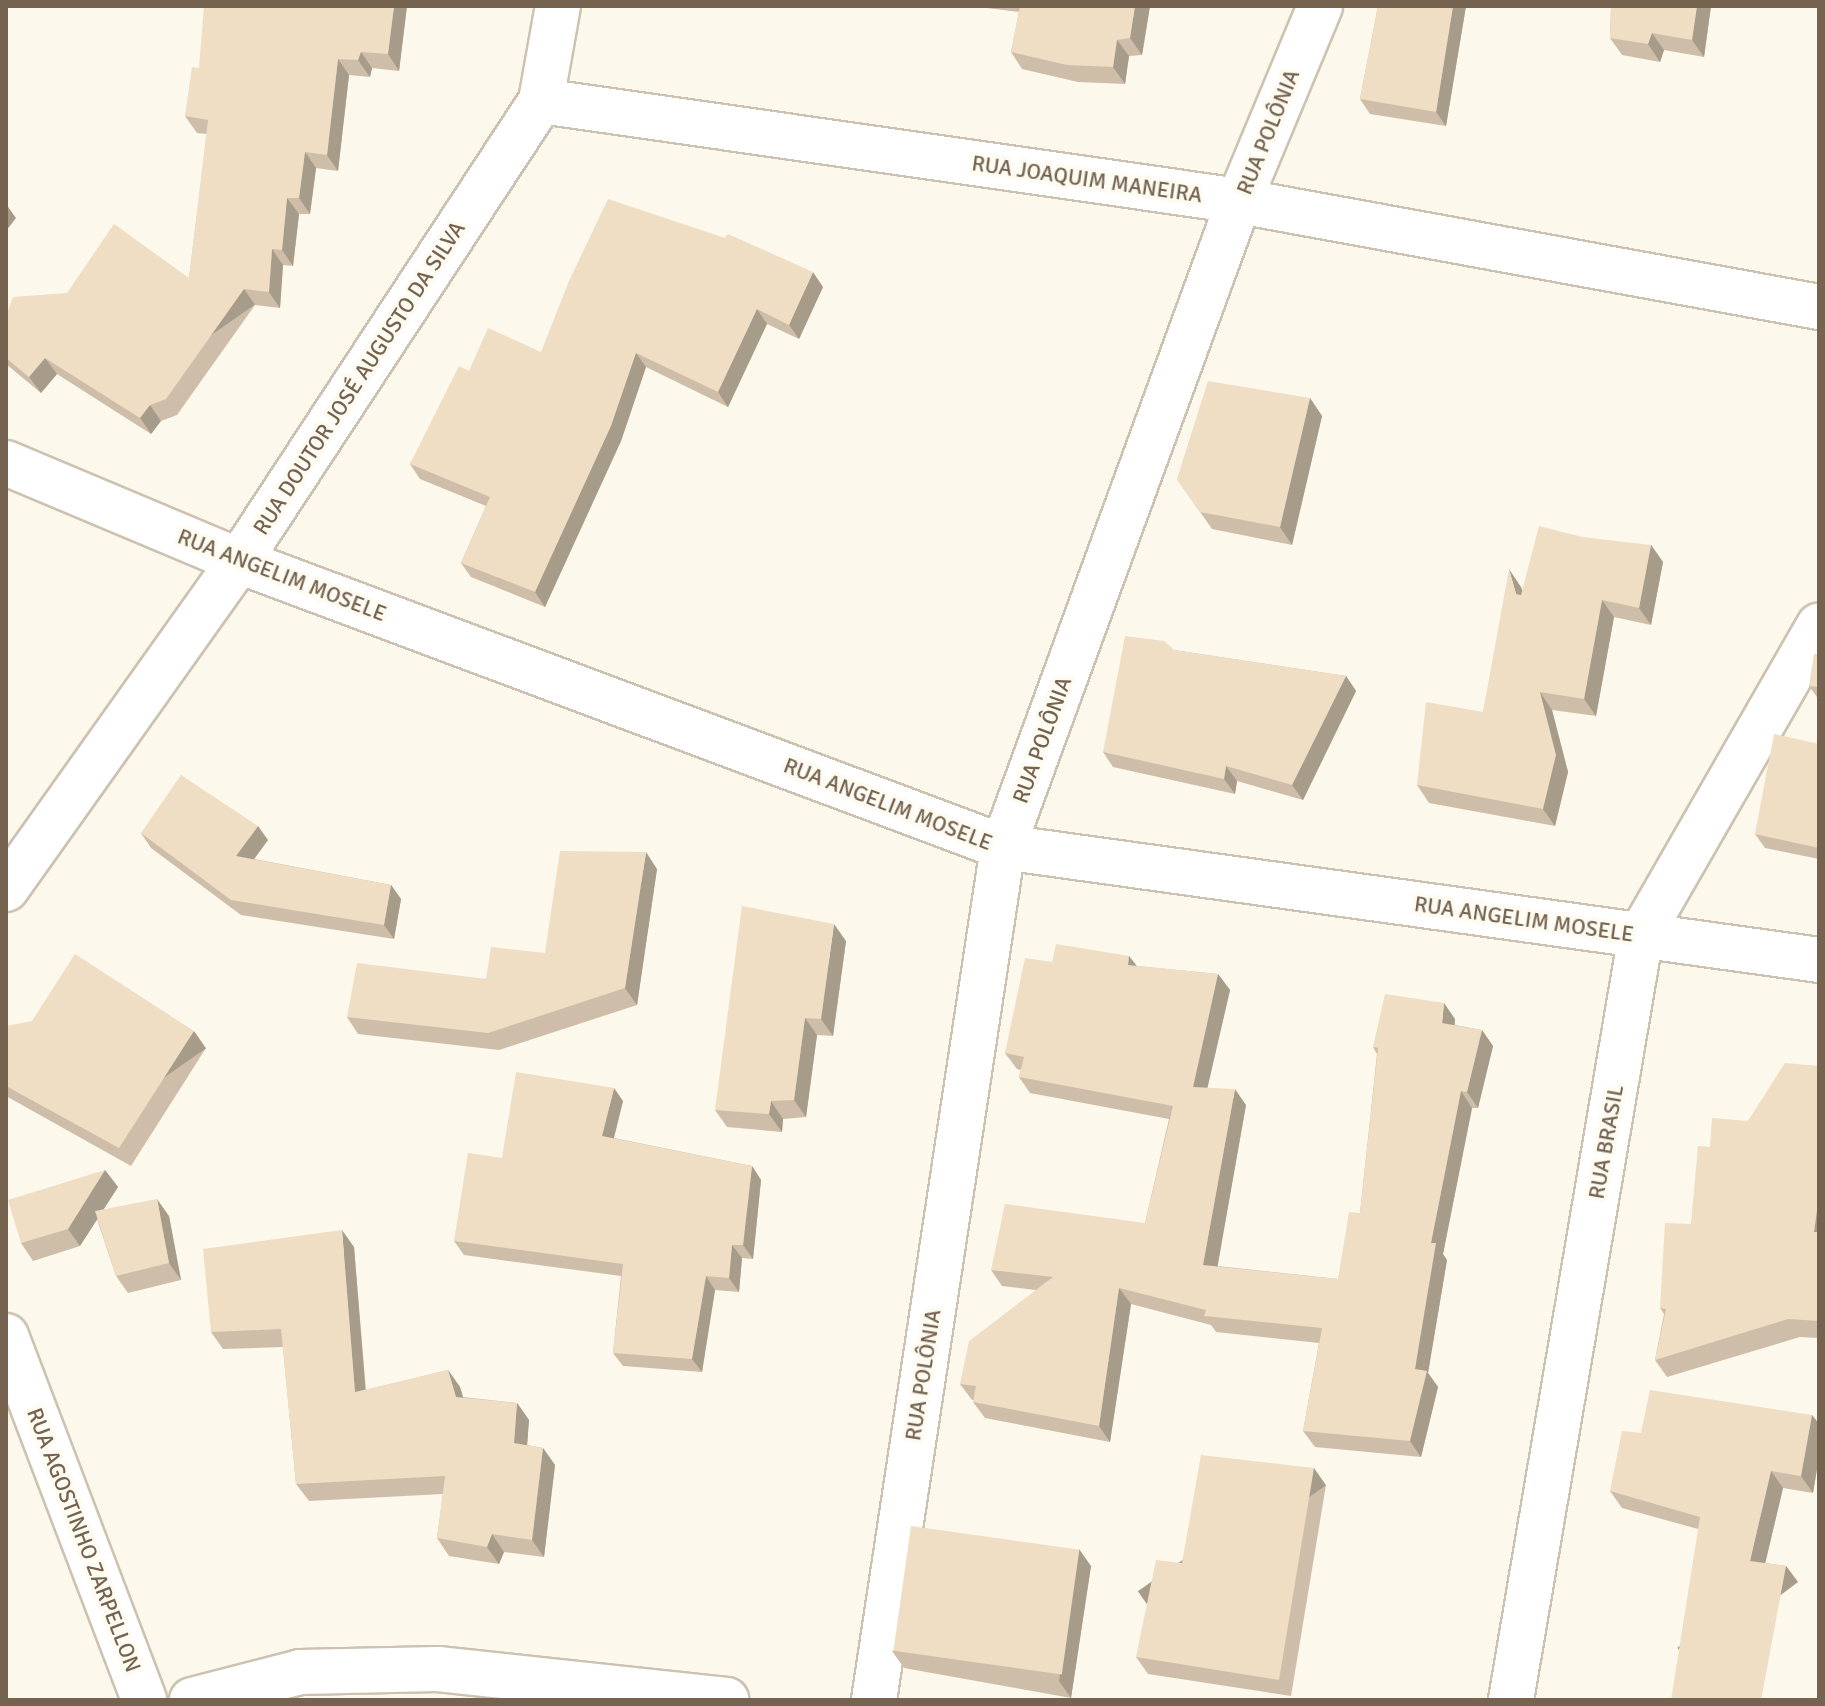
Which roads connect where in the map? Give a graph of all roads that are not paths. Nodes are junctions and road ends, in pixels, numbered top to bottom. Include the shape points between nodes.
1 (558, 6) edge
2 (1320, 6) edge
3 (541, 101) junction
4 (1239, 201) junction
5 (1819, 307) edge
6 (6, 463) edge
7 (239, 561) junction
8 (1819, 626) edge
9 (1003, 847) junction
10 (6, 889) edge
11 (1641, 935) junction
12 (1819, 960) edge
13 (6, 1336) edge
14 (144, 1700) edge
15 (192, 1700) edge
16 (726, 1700) edge
17 (874, 1700) edge
18 (1511, 1700) edge

1 - 3 street, RUA DOUTOR JOSÉ AUGUSTO DA SILVA
2 - 4 street, RUA POLÔNIA
3 - 4 street, RUA JOAQUIM MANEIRA
3 - 7 street, RUA DOUTOR JOSÉ AUGUSTO DA SILVA
4 - 5 street, RUA JOAQUIM MANEIRA
4 - 9 street, RUA POLÔNIA
6 - 7 street, RUA ANGELIM MOSELE
7 - 9 street, RUA ANGELIM MOSELE
7 - 10 street, RUA DOUTOR JOSÉ AUGUSTO DA SILVA
8 - 11 street, RUA BRASIL
9 - 11 street, RUA ANGELIM MOSELE
9 - 17 street, RUA POLÔNIA
11 - 12 street, RUA ANGELIM MOSELE
11 - 18 street, RUA BRASIL
13 - 14 street, RUA AGOSTINHO ZARPELLON
15 - 16 street via 300,1672 438,1669

